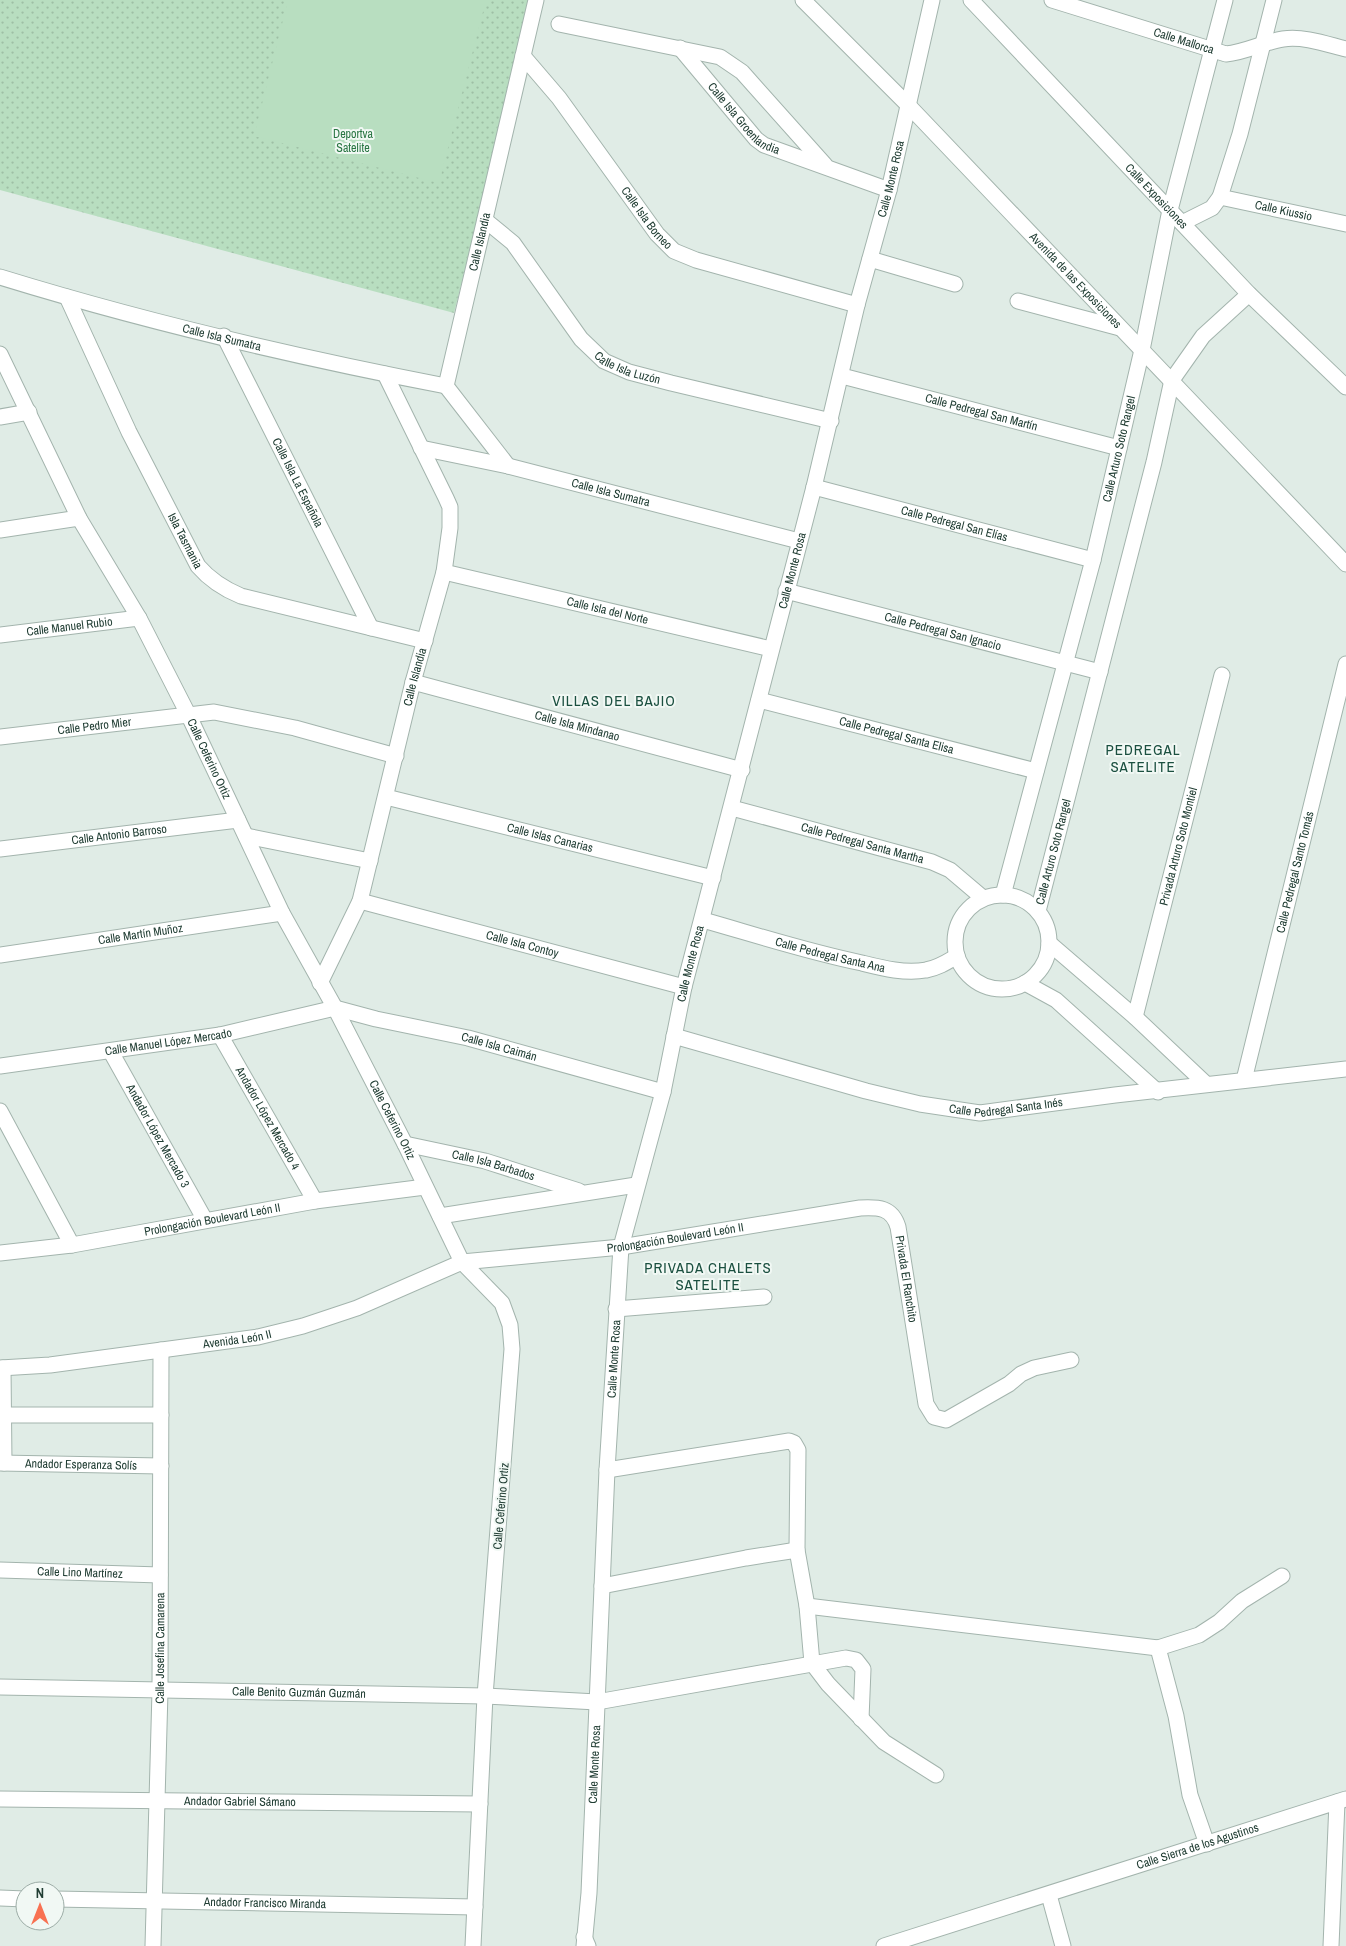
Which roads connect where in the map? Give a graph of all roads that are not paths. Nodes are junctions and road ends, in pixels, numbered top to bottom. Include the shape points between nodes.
1 (536, 0) edge
2 (803, 0) edge
3 (932, 0) edge
4 (972, 0) edge
5 (1052, 0) edge
6 (1224, 0) edge
7 (1274, 0) edge
8 (560, 24) dead end
9 (1262, 46) junction
10 (680, 48) junction
11 (1346, 49) edge
12 (1212, 51) junction
13 (523, 56) junction
14 (908, 105) junction
15 (825, 166) junction
16 (889, 190) junction
17 (1220, 197) junction
18 (1170, 210) junction
19 (485, 220) junction
20 (1182, 223) junction
21 (1346, 224) edge
22 (870, 259) junction
23 (0, 277) edge
24 (955, 284) dead end
25 (1249, 294) junction
26 (66, 298) junction
27 (1018, 301) dead end
28 (857, 305) junction
29 (1121, 328) junction
30 (224, 336) junction
31 (1142, 350) junction
32 (0, 354) edge
33 (385, 374) junction
34 (842, 376) junction
35 (1172, 380) junction
36 (446, 386) junction
37 (1346, 387) edge
38 (29, 412) junction
39 (0, 417) edge
40 (831, 421) junction
41 (421, 448) junction
42 (1120, 448) junction
43 (508, 466) junction
44 (814, 488) junction
45 (79, 518) junction
46 (0, 530) edge
47 (800, 541) junction
48 (1093, 560) junction
49 (1346, 564) edge
50 (444, 572) junction
51 (786, 591) junction
52 (139, 618) junction
53 (371, 628) junction
54 (0, 635) edge
55 (425, 641) junction
56 (771, 649) junction
57 (1066, 664) junction
58 (1346, 664) edge
59 (1100, 672) junction
60 (1222, 675) dead end
61 (413, 682) junction
62 (759, 700) junction
63 (188, 714) junction
64 (0, 738) edge
65 (396, 756) junction
66 (742, 770) junction
67 (1036, 771) junction
68 (386, 797) junction
69 (732, 808) junction
70 (238, 820) junction
71 (246, 836) junction
72 (0, 849) edge
73 (370, 861) junction
74 (713, 878) junction
75 (1003, 895) junction
76 (984, 898) junction
77 (360, 901) junction
78 (1038, 911) junction
79 (282, 913) junction
80 (703, 920) junction
81 (1049, 943) junction
82 (0, 955) edge
83 (957, 956) junction
84 (320, 983) junction
85 (1025, 983) junction
86 (684, 988) junction
87 (335, 1008) junction
88 (1135, 1017) junction
89 (220, 1035) junction
90 (674, 1036) junction
91 (111, 1052) junction
92 (0, 1066) edge
93 (1346, 1069) edge
94 (1244, 1080) junction
95 (1206, 1084) junction
96 (663, 1092) junction
97 (1158, 1092) junction
98 (0, 1111) edge
99 (405, 1144) junction
100 (636, 1185) junction
101 (425, 1187) junction
102 (582, 1192) junction
103 (315, 1201) junction
104 (888, 1210) joint
105 (440, 1216) junction
106 (205, 1220) junction
107 (72, 1245) junction
108 (620, 1247) junction
109 (0, 1253) edge
110 (462, 1262) junction
111 (764, 1297) dead end
112 (616, 1309) junction
113 (161, 1350) junction
114 (1071, 1360) dead end
115 (2, 1368) edge
116 (4, 1415) junction
117 (161, 1415) junction
118 (2, 1463) edge
119 (161, 1466) junction
120 (607, 1470) junction
121 (797, 1550) junction
122 (0, 1570) edge
123 (160, 1575) junction
124 (1282, 1576) dead end
125 (602, 1586) junction
126 (807, 1606) junction
127 (1158, 1648) junction
128 (812, 1663) junction
129 (0, 1687) edge
130 (160, 1691) junction
131 (485, 1696) junction
132 (597, 1702) junction
133 (861, 1719) junction
134 (936, 1775) dead end
135 (0, 1799) edge
136 (1341, 1800) edge
137 (158, 1801) junction
138 (480, 1804) junction
139 (1207, 1844) junction
140 (1049, 1895) junction
141 (0, 1898) edge
142 (15, 1899) edge
143 (65, 1899) edge
144 (154, 1902) junction
145 (475, 1907) junction
146 (1339, 1922) edge
147 (585, 1943) edge
148 (153, 1946) edge
149 (473, 1946) edge
150 (884, 1946) edge
151 (1063, 1946) edge
152 (1331, 1946) edge

1 - 13 street, Calle Islandia
2 - 14 street, Avenida de las Exposiciones
3 - 14 street, Calle Monte Rosa
4 - 18 street, Calle Exposiciones
5 - 12 street, Calle Mallorca
6 - 12 street, Calle Arturo Soto Rangel
7 - 9 street
8 - 10 street, Calle Isla Groenlandia
9 - 11 street, Calle Mallorca via 1282,39 1300,39
9 - 12 street, Calle Mallorca via 1226,54
9 - 17 street
10 - 15 street, Calle Isla Groenlandia via 720,57 742,72
10 - 15 street, Calle Isla Groenlandia via 756,139 778,152
12 - 18 street, Calle Arturo Soto Rangel
13 - 19 street, Calle Islandia
13 - 28 street, Calle Isla Borneo via 559,98 657,234 674,250 729,271
14 - 16 street, Calle Monte Rosa
14 - 29 street, Avenida de las Exposiciones
15 - 16 street, Calle Isla Groenlandia
16 - 22 street, Calle Monte Rosa
17 - 20 street via 1212,208
17 - 21 street, Calle Kiussio
18 - 20 street, Calle Exposiciones
18 - 31 street, Calle Arturo Soto Rangel
19 - 36 street, Calle Islandia
19 - 40 street, Calle Isla Luzón via 513,243 581,339 604,361 629,372 670,383
20 - 25 street, Calle Exposiciones
22 - 24 street
22 - 28 street, Calle Monte Rosa
23 - 26 street, Calle Isla Sumatra
25 - 35 street, Calle Arturo Soto Rangel via 1203,336
25 - 37 street, Calle Exposiciones
26 - 30 street, Calle Isla Sumatra
26 - 53 street, Isla Tasmania via 129,432 198,566 206,575 241,596
27 - 29 street
28 - 34 street, Calle Monte Rosa
29 - 31 street, Avenida de las Exposiciones
30 - 33 street, Calle Isla Sumatra
30 - 53 street, Calle Isla La Española
31 - 35 street, Avenida de las Exposiciones
31 - 42 street, Calle Arturo Soto Rangel
32 - 38 street, Calle Ceferino Ortiz
33 - 36 street, Calle Isla Sumatra
33 - 41 street, Calle Islandia
34 - 40 street, Calle Monte Rosa
34 - 42 street, Calle Pedregal San Martín
35 - 49 street, Avenida de las Exposiciones
35 - 59 street, Calle Arturo Soto Rangel
36 - 43 street
38 - 39 street
38 - 45 street, Calle Ceferino Ortiz
40 - 44 street, Calle Monte Rosa
41 - 43 street, Calle Isla Sumatra
41 - 50 street, Calle Islandia via 450,507
42 - 48 street, Calle Arturo Soto Rangel
43 - 47 street, Calle Isla Sumatra
44 - 47 street, Calle Monte Rosa
44 - 48 street, Calle Pedregal San Elías
45 - 46 street
45 - 52 street, Calle Ceferino Ortiz
47 - 51 street, Calle Monte Rosa
48 - 57 street, Calle Arturo Soto Rangel
50 - 55 street, Calle Islandia
50 - 56 street, Calle Isla del Norte
51 - 56 street, Calle Monte Rosa
51 - 57 street, Calle Pedregal San Ignacio
52 - 54 street, Calle Manuel Rubio
52 - 63 street, Calle Ceferino Ortiz
53 - 55 street, Isla Tasmania
55 - 61 street, Calle Islandia
56 - 62 street, Calle Monte Rosa
57 - 59 street, Calle Pedregal San Ignacio
57 - 67 street, Calle Arturo Soto Rangel
58 - 94 street, Calle Pedregal Santo Tomás
59 - 78 street, Calle Arturo Soto Rangel
60 - 88 street, Privada Arturo Soto Montiel
61 - 65 street, Calle Islandia
61 - 66 street, Calle Isla Mindanao
62 - 66 street, Calle Monte Rosa
62 - 67 street, Calle Pedregal Santa Elisa
63 - 64 street, Calle Pedro Mier
63 - 65 street via 214,712 244,717
63 - 70 street, Calle Ceferino Ortiz
65 - 68 street, Calle Islandia
66 - 69 street, Calle Monte Rosa
67 - 75 street, Calle Arturo Soto Rangel
68 - 73 street, Calle Islandia
68 - 74 street, Calle Islas Canarias
69 - 74 street, Calle Monte Rosa
69 - 76 street, Calle Pedregal Santa Martha via 932,862 950,870
70 - 71 street, Calle Ceferino Ortiz
70 - 72 street, Calle Antonio Barroso
71 - 73 street
71 - 79 street, Calle Ceferino Ortiz
73 - 77 street, Calle Islandia
74 - 80 street, Calle Monte Rosa
75 - 76 street
75 - 78 street via 1022,899
76 - 83 street via 962,916 955,943
77 - 84 street, Calle Islandia
77 - 86 street, Calle Isla Contoy
78 - 81 street via 1046,926
79 - 82 street, Calle Martín Muñoz
79 - 84 street, Calle Ceferino Ortiz
80 - 83 street, Calle Pedregal Santa Ana via 883,968 925,970
80 - 86 street, Calle Monte Rosa
81 - 85 street via 1046,959
81 - 88 street
83 - 85 street via 965,971 977,982 992,988 1009,988
84 - 87 street, Calle Ceferino Ortiz
85 - 97 street via 1056,1000
86 - 90 street, Calle Monte Rosa
87 - 89 street, Calle Manuel López Mercado
87 - 96 street, Calle Isla Caimán via 468,1038
87 - 99 street, Calle Ceferino Ortiz
88 - 95 street
89 - 91 street, Calle Manuel López Mercado
89 - 103 street, Andador López Mercado 4
90 - 96 street, Calle Monte Rosa
90 - 97 street, Calle Pedregal Santa Inés via 893,1098 980,1113
91 - 92 street, Calle Manuel López Mercado
91 - 106 street, Andador López Mercado 3
93 - 94 street, Calle Pedregal Santa Inés
94 - 95 street, Calle Pedregal Santa Inés
95 - 97 street, Calle Pedregal Santa Inés
96 - 100 street, Calle Monte Rosa
98 - 107 street
99 - 101 street, Calle Ceferino Ortiz
99 - 102 street, Calle Isla Barbados via 485,1160
100 - 102 street
100 - 108 street, Calle Monte Rosa
101 - 103 street, Prolongación Boulevard León II
101 - 105 street, Calle Ceferino Ortiz
102 - 105 street
103 - 106 street, Prolongación Boulevard León II
104 - 108 street, Prolongación Boulevard León II via 860,1208
104 - 114 street, Privada El Ranchito via 895,1218 902,1242 926,1404 934,1417 946,1420 1021,1374
105 - 110 street, Calle Ceferino Ortiz
106 - 107 street, Prolongación Boulevard León II
107 - 109 street, Prolongación Boulevard León II
108 - 110 street, Prolongación Boulevard León II
108 - 112 street, Calle Monte Rosa
110 - 113 street, Avenida León II via 357,1308 303,1326 258,1337
110 - 131 street, Calle Ceferino Ortiz via 502,1303 510,1325 510,1384
111 - 112 street
112 - 120 street, Calle Monte Rosa
113 - 115 street, Avenida León II
113 - 117 street, Calle Josefina Camarena
115 - 116 street
116 - 117 street
116 - 118 street
117 - 119 street, Calle Josefina Camarena
118 - 119 street, Andador Esperanza Solís
119 - 123 street, Calle Josefina Camarena
120 - 121 street via 789,1441 794,1443 798,1450
120 - 125 street, Calle Monte Rosa
121 - 125 street
121 - 126 street
122 - 123 street, Calle Lino Martínez
123 - 130 street, Calle Josefina Camarena
124 - 127 street via 1242,1601 1199,1635
125 - 132 street, Calle Monte Rosa
126 - 127 street
126 - 128 street
127 - 139 street via 1176,1716 1190,1795
128 - 132 street, Calle Benito Guzmán Guzmán
128 - 133 street
128 - 133 street, Calle Benito Guzmán Guzmán via 846,1658 856,1660 863,1669
129 - 130 street, Calle Benito Guzmán Guzmán
130 - 131 street, Calle Benito Guzmán Guzmán
130 - 137 street, Calle Josefina Camarena
131 - 132 street, Calle Benito Guzmán Guzmán
131 - 138 street, Calle Ceferino Ortiz
132 - 147 street, Calle Monte Rosa
133 - 134 street via 884,1742
135 - 137 street, Andador Gabriel Sámano
136 - 139 street, Calle Sierra de los Agustinos
136 - 146 street
137 - 138 street, Andador Gabriel Sámano
137 - 144 street, Calle Josefina Camarena
138 - 145 street, Calle Ceferino Ortiz
139 - 140 street, Calle Sierra de los Agustinos
140 - 150 street, Calle Sierra de los Agustinos
140 - 151 street
141 - 142 street
143 - 144 street, Andador Francisco Miranda
144 - 145 street, Andador Francisco Miranda
144 - 148 street, Calle Josefina Camarena
145 - 149 street, Calle Ceferino Ortiz
146 - 152 street

